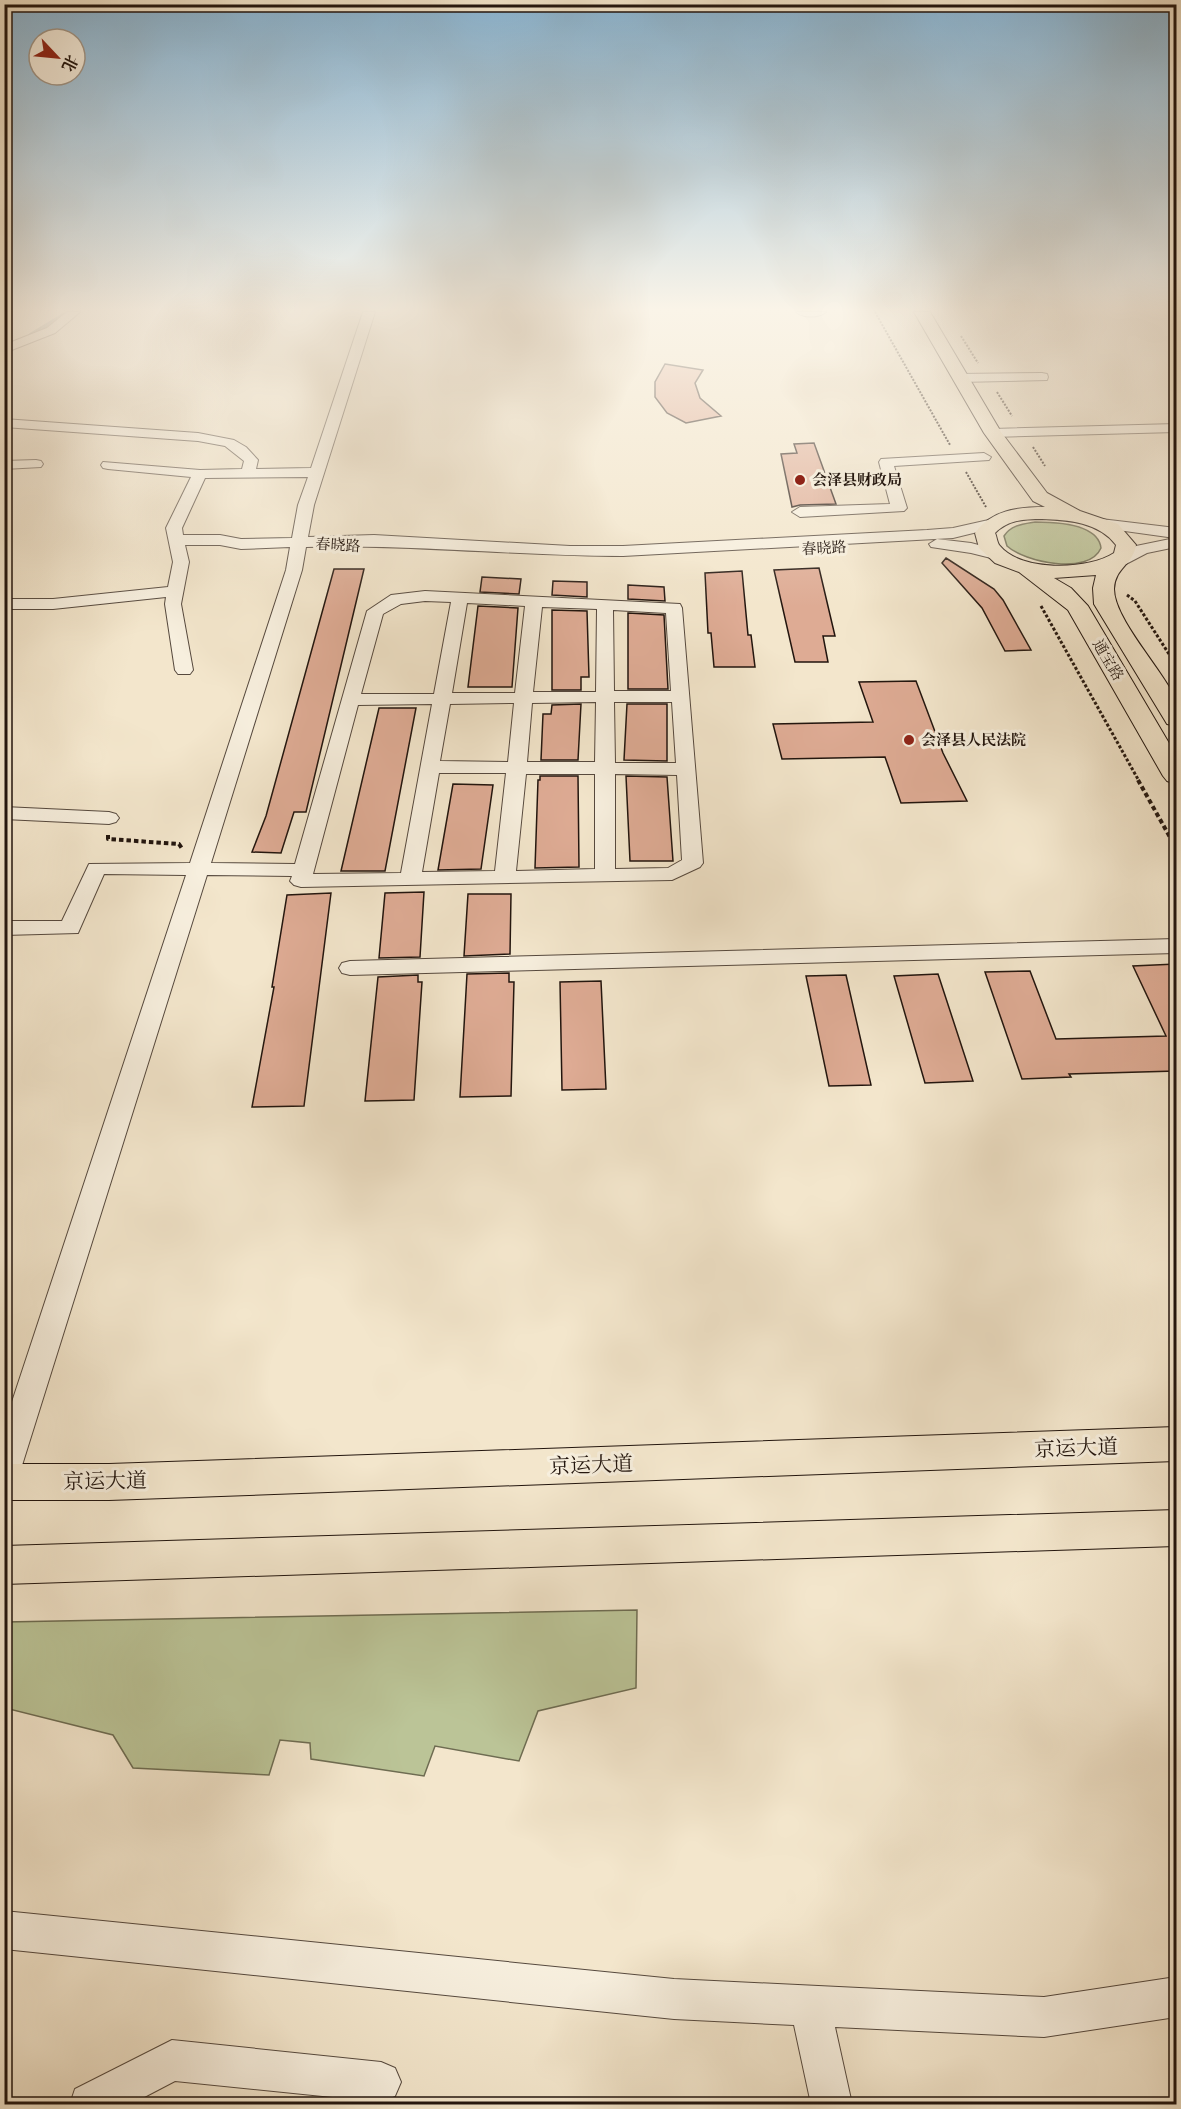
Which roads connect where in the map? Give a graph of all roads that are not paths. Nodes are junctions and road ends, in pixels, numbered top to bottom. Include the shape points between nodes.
1 (338, 410) edge
2 (979, 410) edge
3 (4, 423) edge
4 (1176, 428) edge
5 (993, 433) junction
6 (972, 436) dead end
7 (984, 457) junction
8 (36, 464) dead end
9 (4, 465) edge
10 (108, 465) dead end
11 (318, 472) junction
12 (995, 472) dead end
13 (200, 474) junction
14 (248, 474) junction
15 (1008, 499) dead end
16 (800, 512) dead end
17 (1080, 517) junction
18 (993, 518) junction
19 (1101, 524) junction
20 (1176, 532) edge
21 (177, 540) junction
22 (1176, 542) edge
23 (300, 543) junction
24 (1008, 560) junction
25 (1113, 567) junction
26 (176, 591) junction
27 (460, 597) junction
28 (534, 601) junction
29 (4, 604) edge
30 (605, 604) junction
31 (184, 670) dead end
32 (681, 696) junction
33 (606, 697) junction
34 (524, 698) junction
35 (442, 699) junction
36 (351, 700) junction
37 (1176, 719) edge
38 (430, 767) junction
39 (516, 768) junction
40 (606, 769) junction
41 (686, 769) junction
42 (1176, 776) edge
43 (4, 813) edge
44 (109, 818) road end
45 (197, 870) junction
46 (304, 870) junction
47 (605, 876) junction
48 (505, 878) junction
49 (410, 879) junction
50 (4, 928) edge
51 (1176, 946) edge
52 (350, 968) dead end
53 (1176, 1444) edge
54 (4, 1475) edge
55 (4, 1482) edge
56 (1176, 1528) edge
57 (4, 1565) edge
58 (4, 1930) edge
59 (1176, 1997) edge
60 (810, 2005) junction
61 (381, 2082) dead end
62 (90, 2104) edge
63 (831, 2104) edge

1 - 11 street
2 - 5 main road
3 - 14 street via 198,437 241,450 251,460
4 - 5 street
5 - 17 main road via 1040,497
6 - 7 main road
7 - 12 main road
7 - 16 street via 886,462 899,508
8 - 9 street
10 - 13 street
11 - 14 street
11 - 23 street via 306,505
13 - 14 street
13 - 21 street via 174,528
15 - 18 main road via 1006,510
17 - 18 main road via 1036,513
17 - 19 main road
18 - 23 street, 春晓路 via 953,533 622,551 374,540
18 - 24 main road via 985,539 992,550
19 - 20 street
19 - 25 main road, 通宝路 via 1118,534 1126,545
21 - 23 street
21 - 26 street via 181,562
22 - 25 street via 1142,549
23 - 24 street, 春晓路 via 568,558 923,543 971,548
23 - 45 street
24 - 25 main road via 1043,571 1069,573
24 - 42 main road, 通宝路 via 1043,579 1077,606
25 - 37 main road, 通宝路 via 1102,588 1105,604
26 - 29 street via 53,604
26 - 31 street via 173,604
27 - 28 street
27 - 35 street
27 - 36 street via 397,599 375,611
28 - 30 street
28 - 34 street
30 - 32 street via 674,608
30 - 33 street
32 - 33 street
32 - 41 street
33 - 34 street
33 - 40 street
34 - 35 street
34 - 39 street
35 - 36 street
35 - 38 street
36 - 46 street
38 - 39 street
38 - 49 street
39 - 40 street
39 - 48 street
40 - 41 street
40 - 47 street
41 - 47 street via 693,863 672,874
43 - 44 street
45 - 46 street
45 - 50 street via 96,868 70,928
45 - 54 street
46 - 49 street via 301,881
47 - 48 street
48 - 49 street
51 - 52 street
53 - 55 main road, 京运大道 via 109,1482
56 - 57 main road
58 - 60 street via 674,1998
59 - 60 street via 1044,2018
60 - 63 street
61 - 62 street via 172,2060

